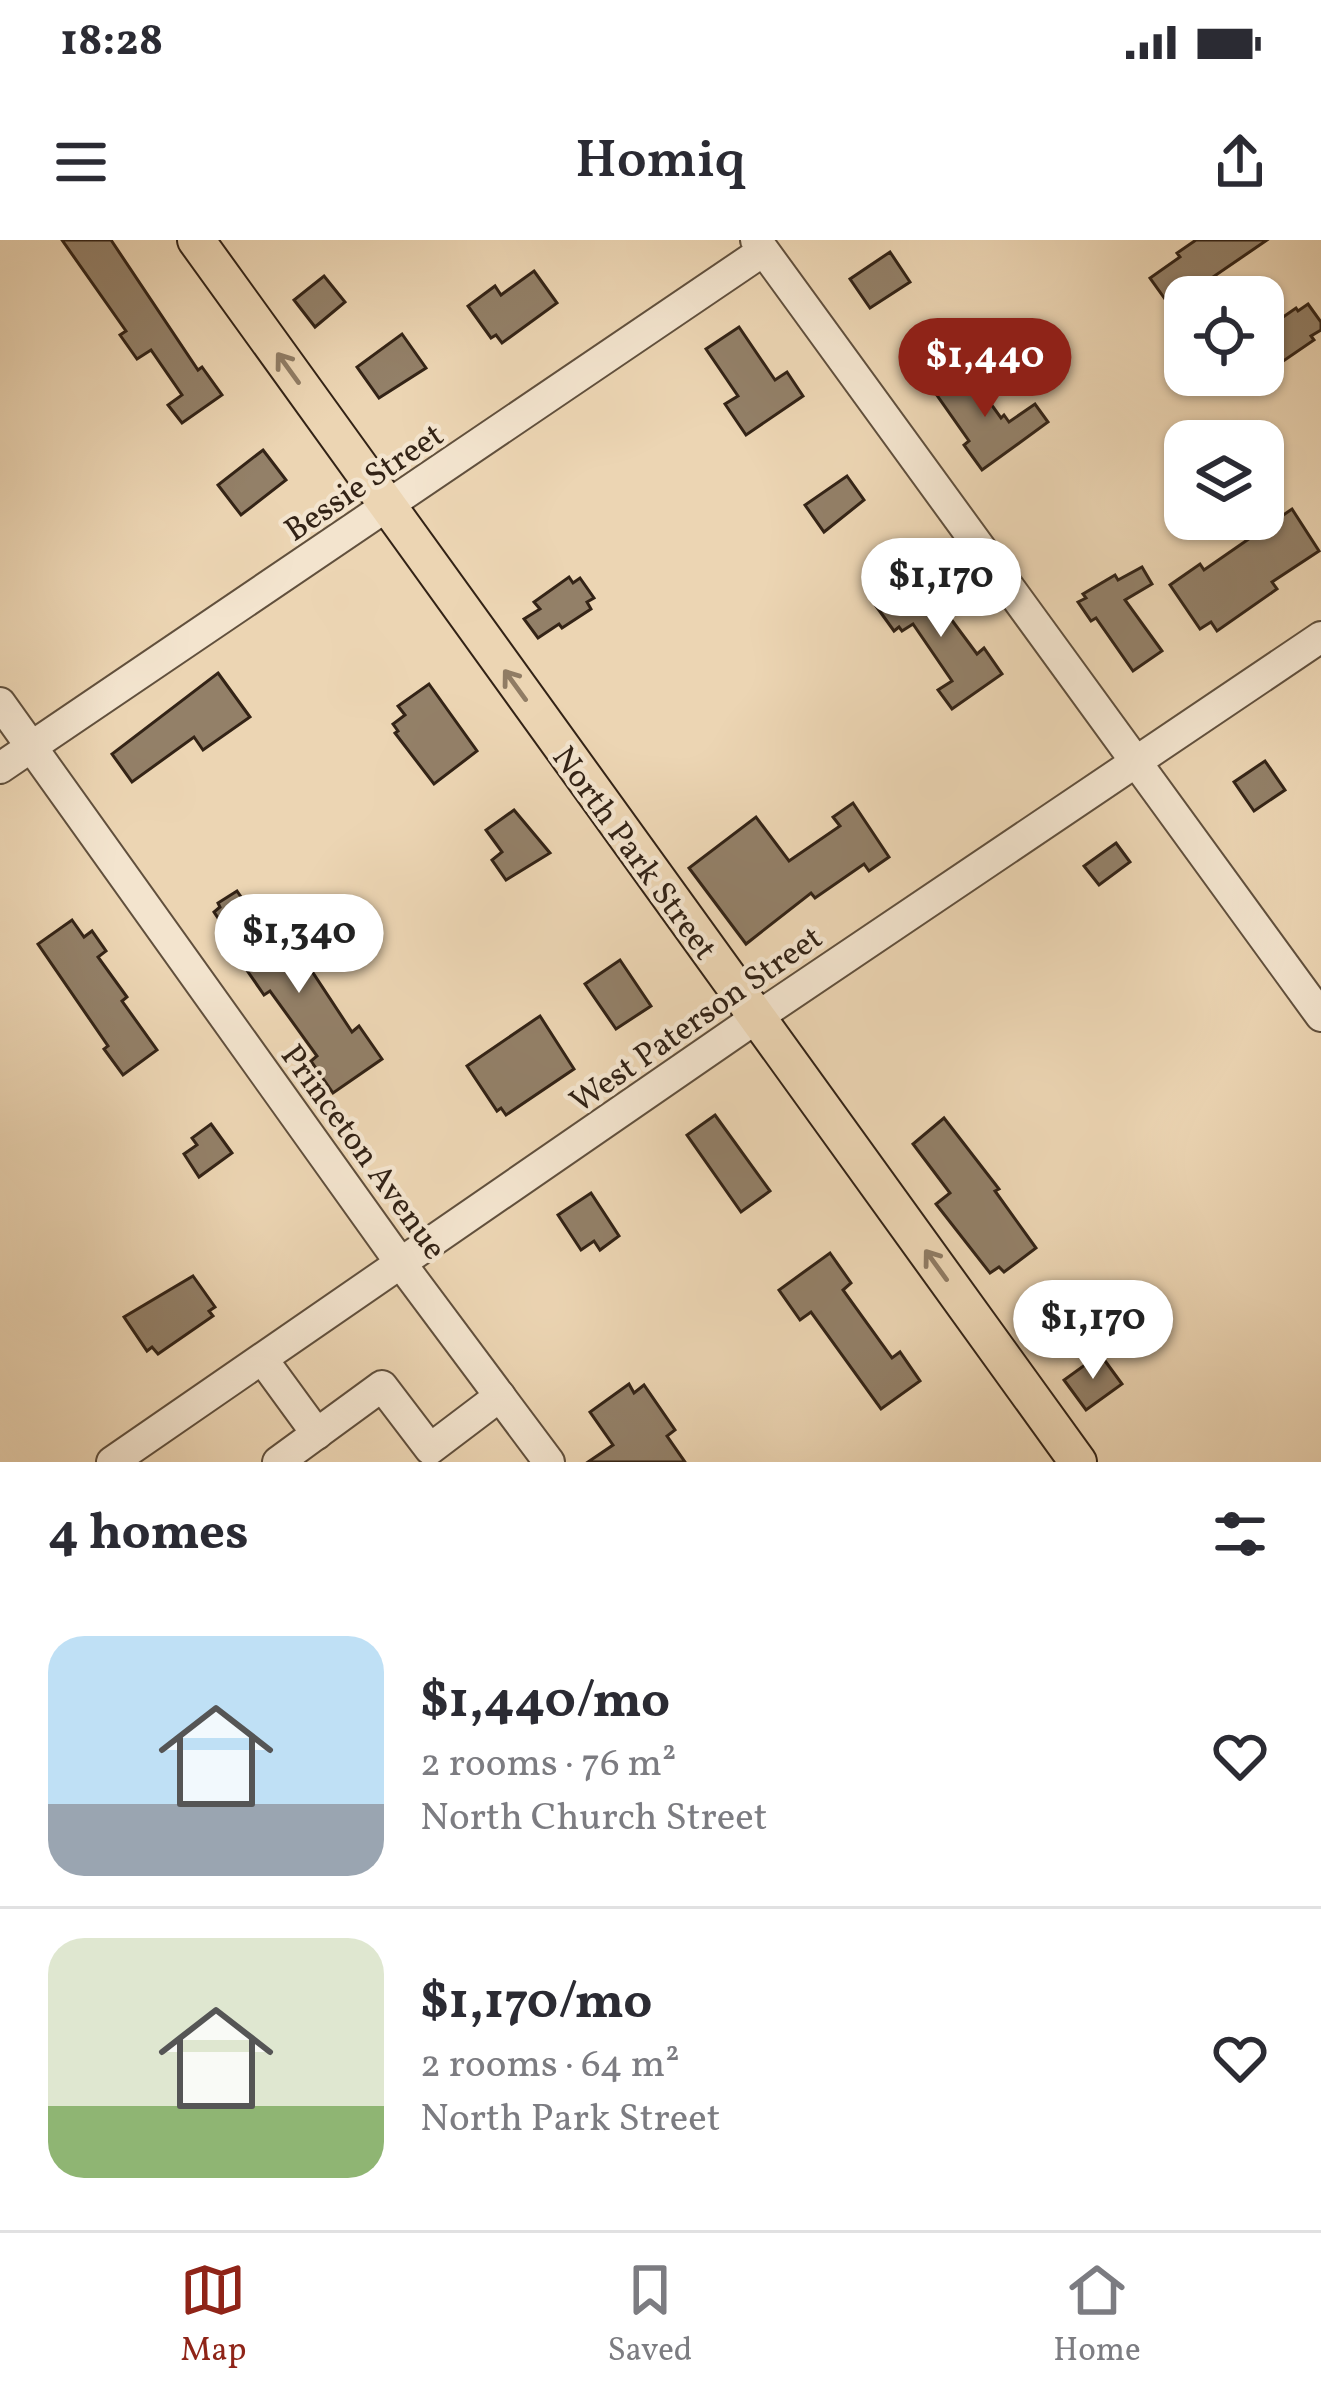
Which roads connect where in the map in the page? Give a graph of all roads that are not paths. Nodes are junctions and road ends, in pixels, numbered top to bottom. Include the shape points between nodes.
1 (196, 240) edge
2 (760, 245) edge
3 (388, 508) junction
4 (1321, 637) edge
5 (0, 703) edge
6 (32, 747) junction
7 (1136, 761) junction
8 (0, 768) edge
9 (1321, 1016) edge
10 (756, 1018) junction
11 (401, 1265) junction
12 (263, 1360) junction
13 (500, 1396) junction
14 (316, 1434) junction
15 (421, 1455) edge
16 (112, 1462) edge
17 (278, 1462) edge
18 (549, 1462) edge
19 (1078, 1462) edge

3 -> 1 main road, North Park Street
2 - 3 street, Bessie Street
2 - 7 street
3 - 6 street, Bessie Street
10 -> 3 main road, North Park Street
4 - 7 street, West Paterson Street
5 - 6 street, Princeton Avenue
6 - 8 street, Bessie Street
6 - 11 street, Princeton Avenue
7 - 9 street
7 - 10 street, West Paterson Street
10 - 11 street, West Paterson Street
19 -> 10 main road, North Park Street
11 - 12 street, West Paterson Street
11 - 13 street, Princeton Avenue
12 - 14 street
12 - 16 street, West Paterson Street
13 - 15 street
13 - 18 street, Princeton Avenue
14 - 15 street via 382,1386
14 - 17 street

